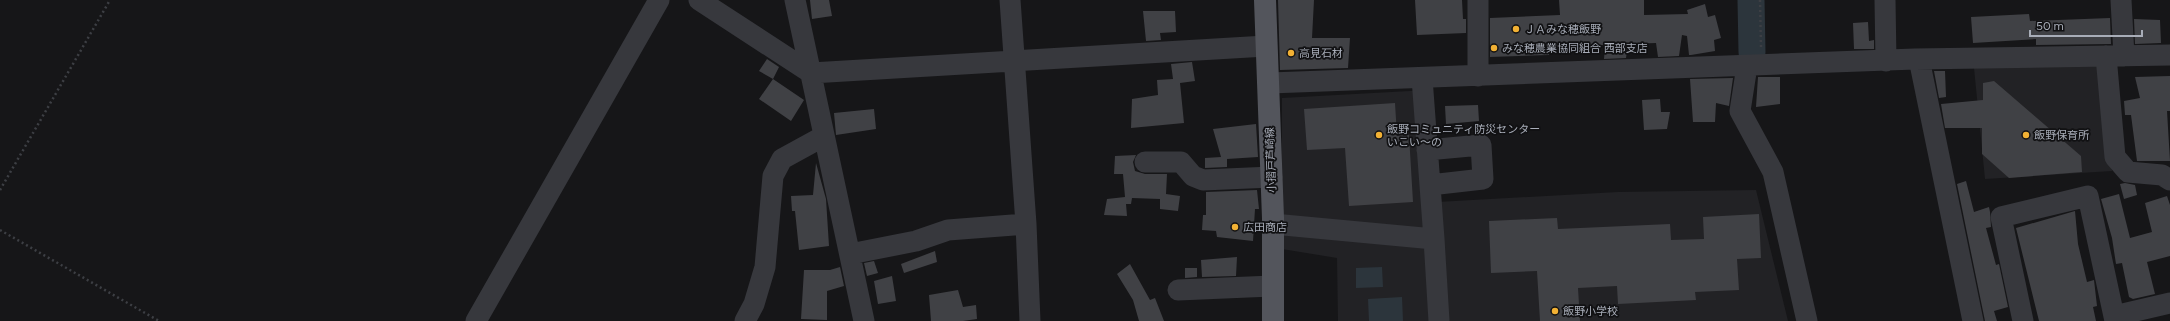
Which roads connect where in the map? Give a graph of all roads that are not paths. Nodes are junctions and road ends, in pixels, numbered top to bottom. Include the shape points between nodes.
1 (659, 0) edge
2 (699, 0) edge
3 (795, 0) edge
4 (1010, 0) edge
5 (1265, 0) edge
6 (1478, 0) edge
7 (1885, 0) edge
8 (2121, 0) edge
9 (1266, 46) junction
10 (2170, 55) edge
11 (2115, 56) junction
12 (1919, 59) junction
13 (1886, 61) junction
14 (1015, 62) junction
15 (1754, 66) junction
16 (811, 73) junction
17 (1478, 76) junction
18 (1422, 78) junction
19 (1269, 84) junction
20 (824, 136) junction
21 (1427, 150) junction
22 (1145, 162) dead end
23 (1272, 177) junction
24 (2170, 180) edge
25 (1430, 185) junction
26 (1026, 224) junction
27 (1273, 224) junction
28 (1434, 239) junction
29 (850, 254) junction
30 (1273, 286) junction
31 (1178, 290) dead end
32 (2170, 303) edge
33 (2114, 318) edge
34 (476, 321) edge
35 (745, 321) edge
36 (864, 321) edge
37 (1030, 321) edge
38 (1273, 321) edge
39 (1439, 321) edge
40 (1807, 321) edge
41 (1973, 321) edge
42 (2023, 321) edge

1 - 34 street
2 - 16 street
3 - 16 street
4 - 14 street
5 - 9 main road, 小摺戸芦崎線
6 - 17 street
7 - 13 street
8 - 11 street
9 - 14 street
9 - 19 main road, 小摺戸芦崎線
10 - 11 street
11 - 12 street
11 - 24 street via 2114,157 2128,172 2162,175
12 - 13 street
12 - 41 street
13 - 15 street
14 - 16 street
14 - 26 street
15 - 17 street
15 - 40 street via 1740,111 1773,172
16 - 20 street
17 - 18 street
18 - 19 street
18 - 21 street
19 - 23 main road, 小摺戸芦崎線
20 - 29 street
20 - 35 street via 782,159 773,176 765,267 754,304
21 - 25 street
21 - 25 street via 1481,145 1483,179
22 - 23 street via 1181,162 1193,176 1203,180
23 - 27 main road, 小摺戸芦崎線
25 - 28 street
26 - 29 street via 948,230 916,241
26 - 37 street
27 - 28 street
27 - 30 main road, 小摺戸芦崎線
28 - 39 street
29 - 36 street
30 - 31 street
30 - 38 main road, 小摺戸芦崎線
32 - 33 street
33 - 42 street via 2088,196 2001,217

